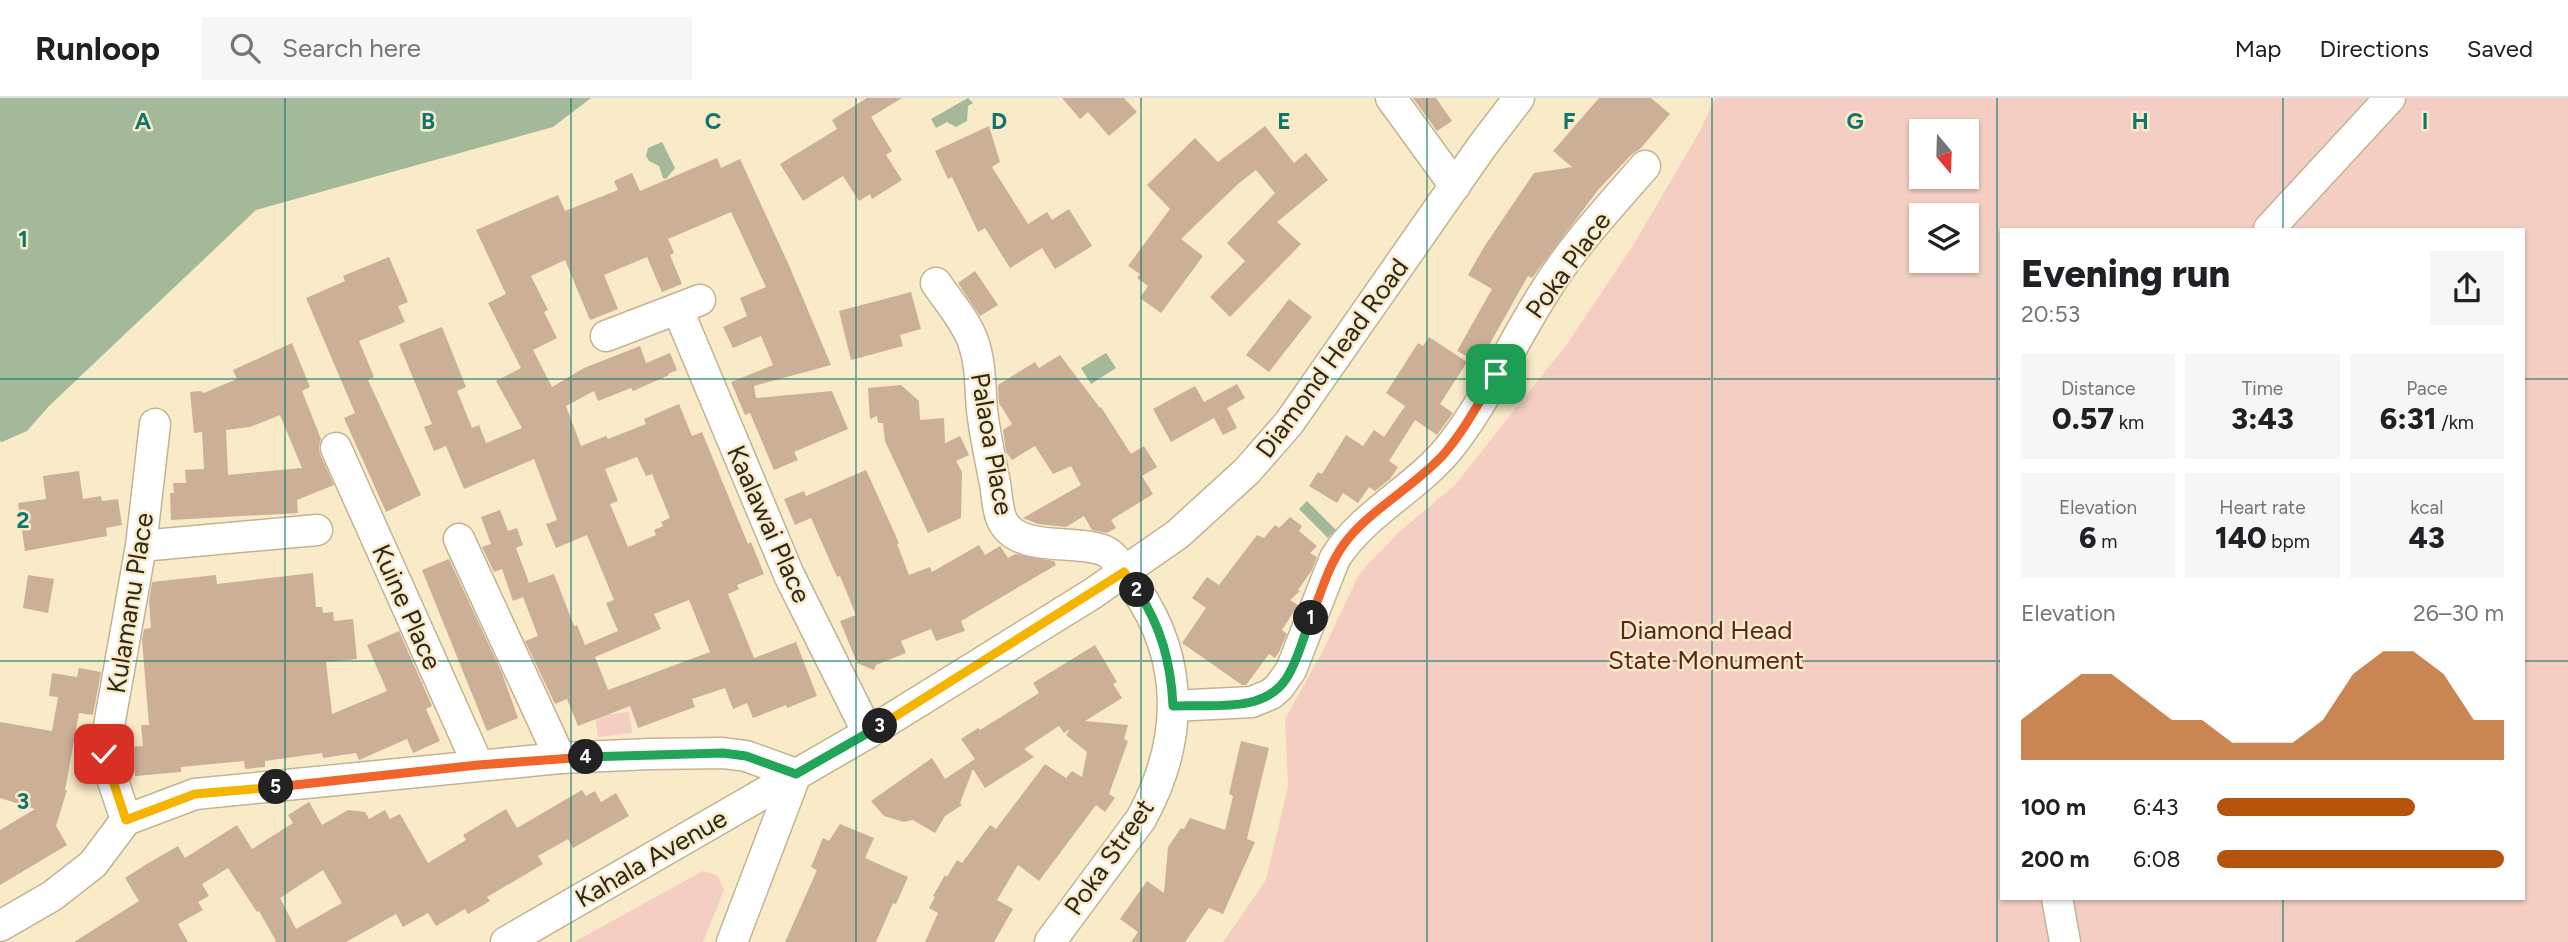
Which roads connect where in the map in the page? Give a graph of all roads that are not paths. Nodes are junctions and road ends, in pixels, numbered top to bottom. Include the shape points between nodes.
1 (1391, 98) edge
2 (1519, 98) edge
3 (2390, 98) edge
4 (1645, 166) dead end
5 (1455, 186) junction
6 (2270, 228) edge
7 (936, 283) dead end
8 (606, 336) dead end
9 (155, 424) dead end
10 (336, 447) dead end
11 (317, 530) dead end
12 (458, 539) dead end
13 (141, 546) junction
14 (1124, 572) junction
15 (1173, 706) junction
16 (868, 733) junction
17 (559, 758) junction
18 (478, 765) junction
19 (796, 774) junction
20 (126, 820) junction
21 (2057, 900) edge
22 (0, 926) edge
23 (506, 942) edge
24 (733, 942) edge
25 (1050, 942) edge
26 (2065, 942) edge

1 - 5 street
2 - 5 street, Diamond Head Road
3 - 6 street
4 - 15 street, Poka Place via 1562,266 1445,453 1344,544 1279,687 1252,702
5 - 14 street, Diamond Head Road via 1269,448 1205,511
7 - 14 street, Palaoa Place via 973,342 987,442 1006,527 1022,538 1105,551
8 - 16 street, Kaalawai Place via 689,305 789,575
9 - 13 street, Kulamanu Place
10 - 18 street, Kuine Place
11 - 13 street
12 - 17 street
13 - 20 street, Kulamanu Place via 104,754
14 - 15 street, Poka Street via 1159,628
14 - 16 street, Diamond Head Road
15 - 25 street, Poka Street via 1168,752 1152,798
16 - 19 street, Diamond Head Road
17 - 18 street
17 - 19 street via 723,753
18 - 20 street via 195,794
19 - 23 street, Kahala Avenue
19 - 24 street
20 - 22 street via 93,864 52,896
21 - 26 street

